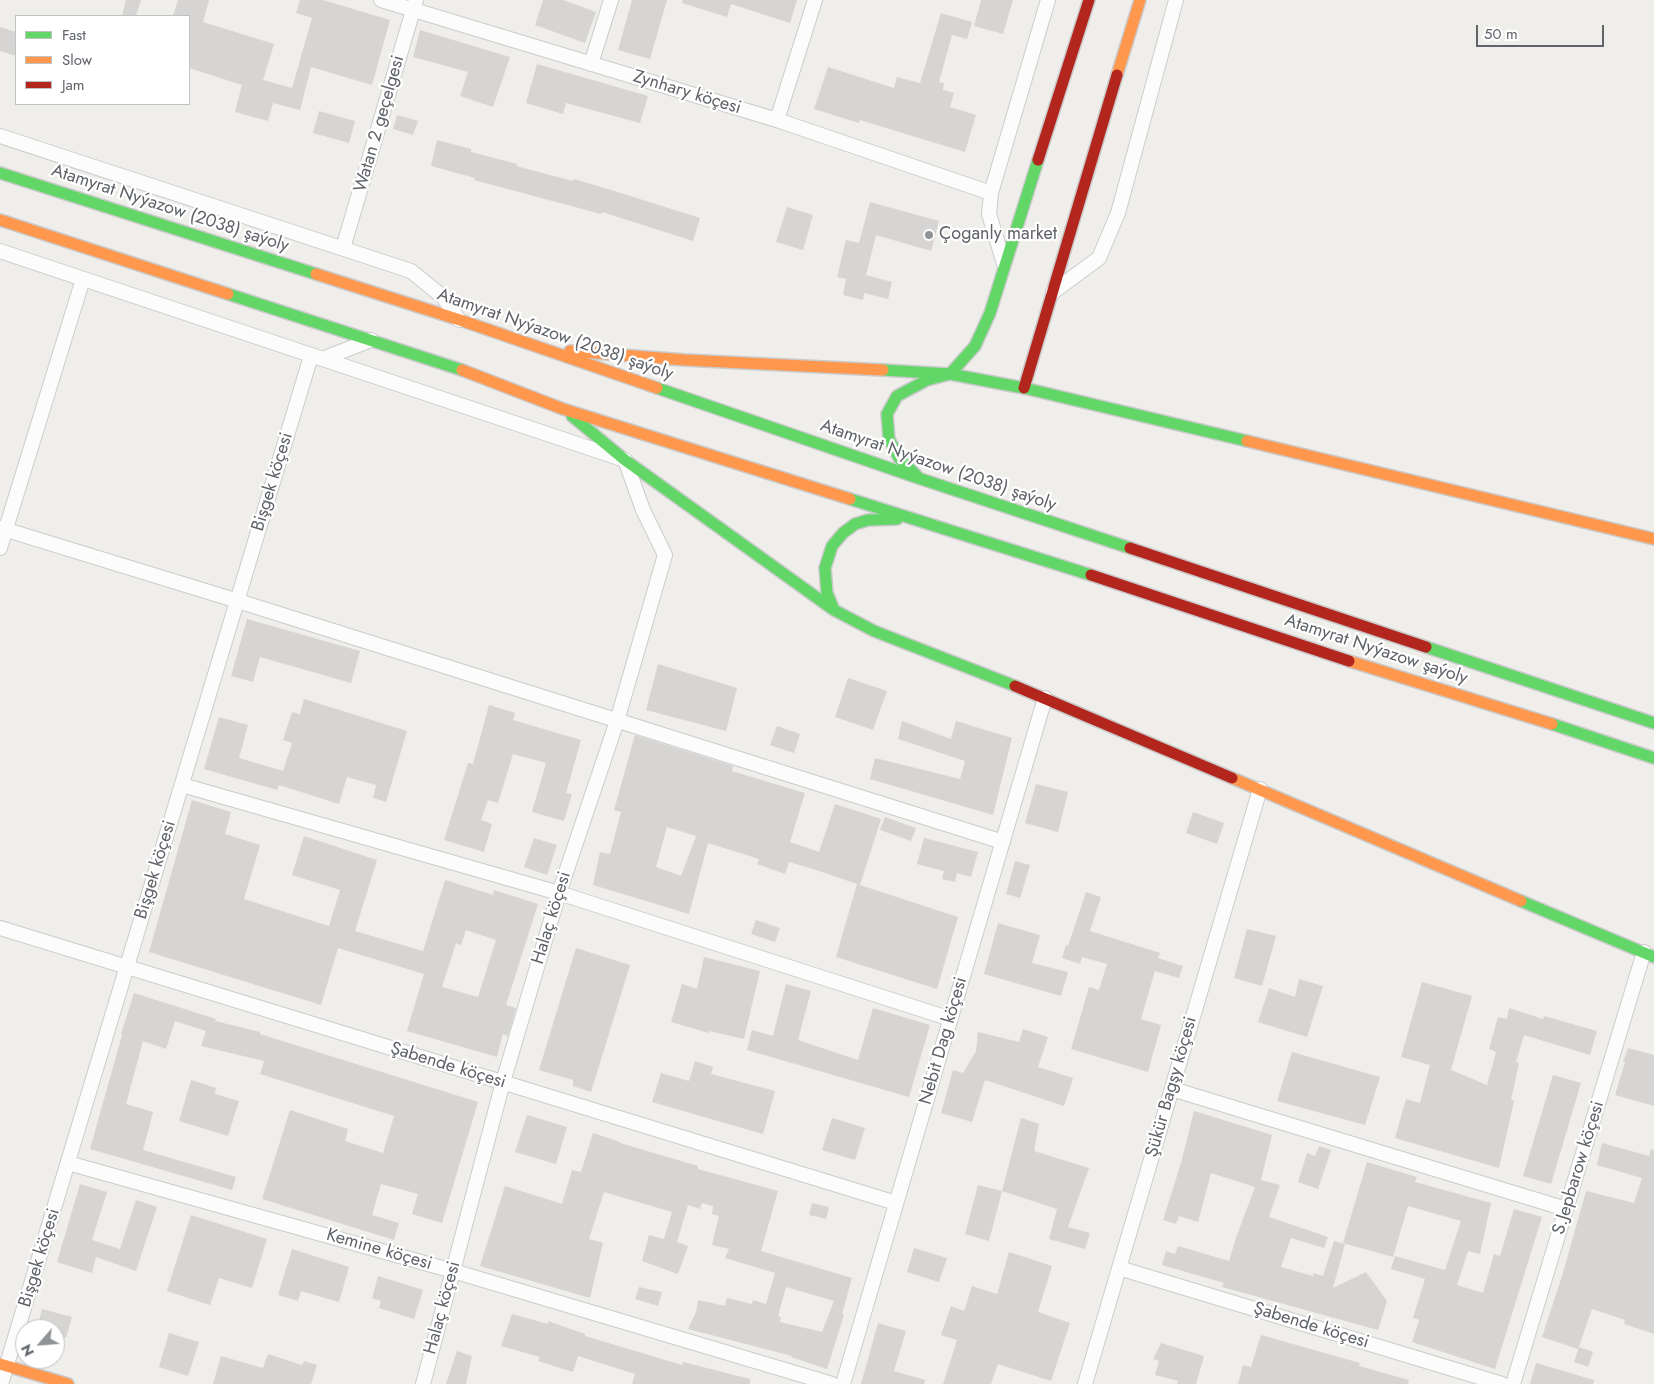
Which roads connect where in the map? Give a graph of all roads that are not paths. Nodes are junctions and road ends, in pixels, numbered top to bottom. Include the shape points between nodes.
1 (381, 0) edge
2 (611, 0) edge
3 (816, 0) edge
4 (1048, 0) edge
5 (1089, 0) edge
6 (1140, 0) edge
7 (1176, 0) edge
8 (415, 5) edge
9 (591, 64) junction
10 (776, 120) junction
11 (0, 136) edge
12 (0, 173) edge
13 (991, 193) junction
14 (0, 220) edge
15 (343, 248) junction
16 (0, 251) edge
17 (1004, 267) junction
18 (83, 279) junction
19 (1052, 293) junction
20 (460, 320) junction
21 (372, 340) junction
22 (536, 348) junction
23 (317, 358) junction
24 (950, 374) junction
25 (1024, 388) junction
26 (563, 409) junction
27 (625, 460) junction
28 (921, 479) junction
29 (913, 518) junction
30 (3, 529) edge
31 (1097, 538) joint
32 (1654, 539) edge
33 (0, 548) edge
34 (238, 601) junction
35 (834, 610) junction
36 (1045, 698) junction
37 (617, 721) junction
38 (1654, 722) edge
39 (1654, 758) edge
40 (182, 785) junction
41 (1260, 789) junction
42 (1003, 842) junction
43 (559, 893) junction
44 (0, 928) edge
45 (1649, 954) edge
46 (127, 967) junction
47 (951, 1019) junction
48 (503, 1082) junction
49 (1172, 1089) junction
50 (68, 1163) junction
51 (896, 1203) junction
52 (1566, 1209) junction
53 (1119, 1268) junction
54 (453, 1271) junction
55 (3, 1365) edge
56 (1, 1384) edge
57 (68, 1384) edge
58 (423, 1384) edge
59 (832, 1384) edge
60 (843, 1384) edge
61 (1085, 1384) edge
62 (1502, 1384) edge
63 (1513, 1384) edge

1 - 8 street, Zynhary köçesi
2 - 9 street
3 - 10 street
4 - 13 street
5 - 17 main road
6 - 19 main road
7 - 19 street via 1118,213 1099,258
8 - 9 street, Zynhary köçesi
8 - 15 street, Watan 2 geçelgesi
9 - 10 street, Zynhary köçesi
10 - 13 street, Zynhary köçesi
11 - 15 street
12 - 20 main road, Atamyrat Nyýazow (2038) şaýoly
13 - 17 street via 989,214
14 - 21 main road
15 - 20 street via 411,271 443,297
16 - 18 street
17 - 24 main road via 990,313 974,346
18 - 23 street
18 - 30 street
19 - 25 main road
20 - 22 main road, Atamyrat Nyýazow (2038) şaýoly
21 - 23 street
21 - 26 main road
22 - 24 main road via 685,360
22 - 28 main road, Atamyrat Nyýazow (2038) şaýoly
23 - 27 street
23 - 34 street, Bişgek köçesi
24 - 25 main road
24 - 28 main road via 927,380 897,396 887,414 889,439 899,458
25 - 32 main road
26 - 27 main road
26 - 29 main road
27 - 35 main road
27 - 37 street, Halaç köçesi via 643,510 665,555
28 - 31 main road, Atamyrat Nyýazow (2038) şaýoly
29 - 35 main road via 868,520 843,533 832,546 825,568 827,593
29 - 39 main road, Atamyrat Nyýazow şaýoly
30 - 33 street
30 - 34 street
31 - 38 main road, Atamyrat Nyýazow şaýoly
34 - 37 street
34 - 40 street, Bişgek köçesi
35 - 36 main road via 874,632
36 - 41 main road
36 - 42 street, Nebit Dag köçesi
37 - 42 street
37 - 43 street, Halaç köçesi
40 - 43 street
40 - 46 street, Bişgek köçesi
41 - 45 main road
41 - 49 street, Şükür Bagşy köçesi
42 - 47 street, Nebit Dag köçesi
43 - 47 street
43 - 48 street, Halaç köçesi
44 - 46 street, Şabende köçesi
45 - 52 street, S.Jepbarow köçesi
46 - 48 street, Şabende köçesi
46 - 50 street, Bişgek köçesi
47 - 51 street, Nebit Dag köçesi
48 - 51 street, Şabende köçesi
48 - 54 street, Halaç köçesi
49 - 52 street
49 - 53 street, Şükür Bagşy köçesi
50 - 54 street, Kemine köçesi
50 - 55 street, Bişgek köçesi
51 - 60 street, Nebit Dag köçesi
52 - 63 street, S.Jepbarow köçesi
53 - 61 street, Şükür Bagşy köçesi
53 - 62 street, Şabende köçesi
54 - 58 street, Halaç köçesi
54 - 59 street, Kemine köçesi
55 - 56 street, Bişgek köçesi
55 - 57 main road

